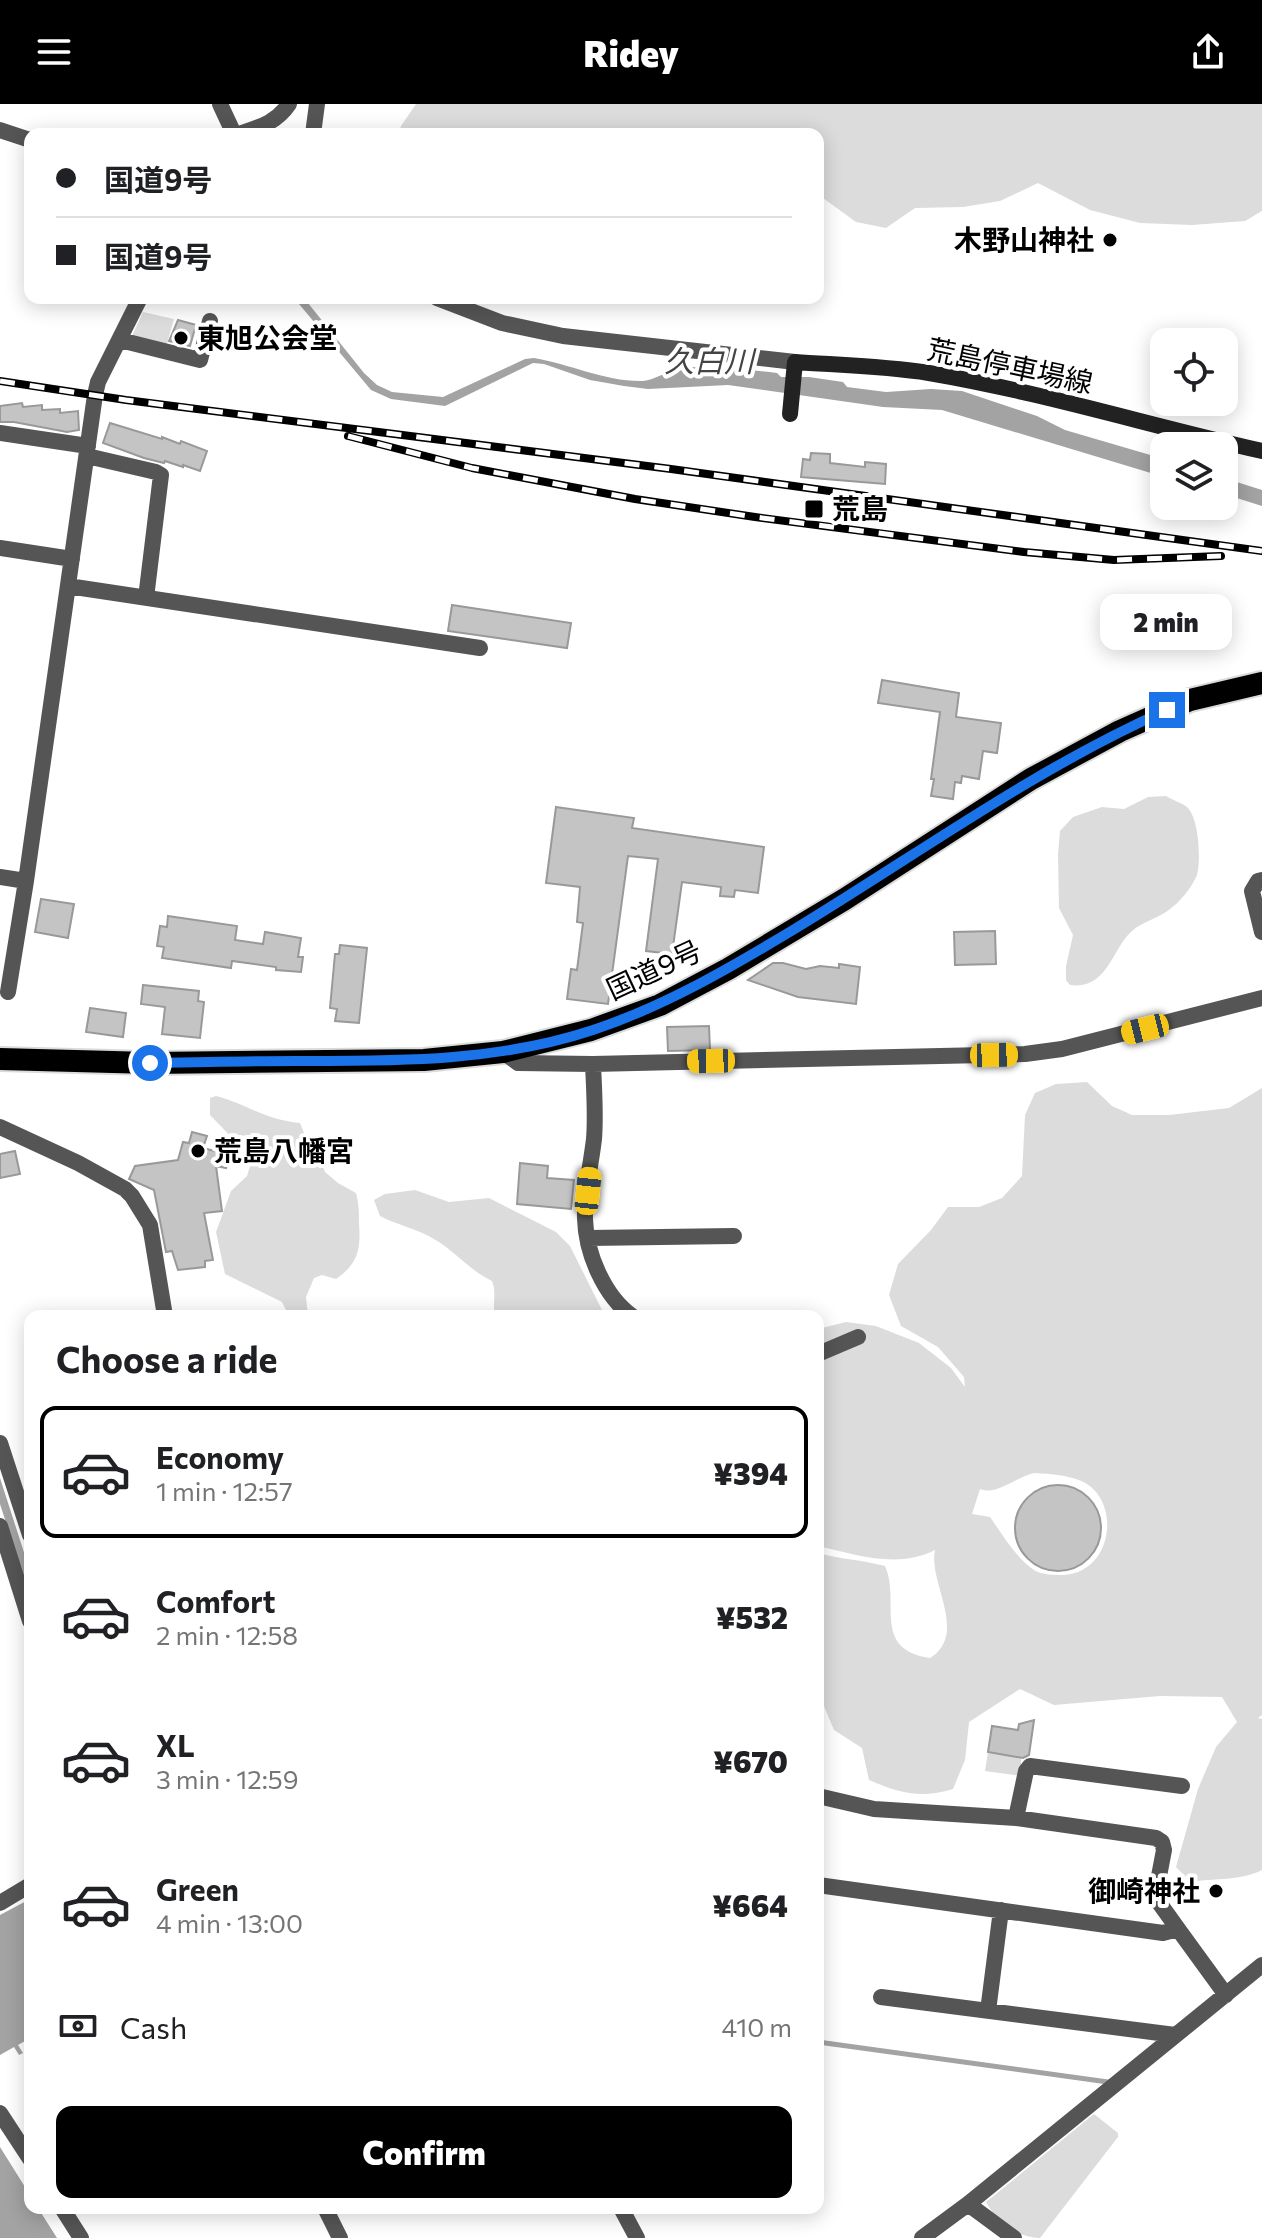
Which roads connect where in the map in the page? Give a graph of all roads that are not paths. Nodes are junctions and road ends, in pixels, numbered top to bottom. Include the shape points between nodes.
1 (220, 104) edge
2 (289, 104) edge
3 (317, 104) edge
4 (233, 128) edge
5 (255, 128) edge
6 (314, 128) edge
7 (0, 130) edge
8 (24, 138) edge
9 (137, 304) edge
10 (453, 304) edge
11 (210, 321) dead end
12 (120, 340) junction
13 (794, 368) junction
14 (790, 406) dead end
15 (0, 433) edge
16 (87, 451) junction
17 (1262, 451) edge
18 (0, 548) edge
19 (72, 559) junction
20 (68, 586) junction
21 (146, 598) junction
22 (480, 648) dead end
23 (1262, 683) edge
24 (0, 877) edge
25 (1262, 880) edge
26 (26, 881) junction
27 (1262, 932) edge
28 (8, 992) dead end
29 (1262, 998) edge
30 (503, 1052) junction
31 (0, 1059) edge
32 (593, 1064) junction
33 (0, 1127) edge
34 (734, 1236) dead end
35 (588, 1238) junction
36 (164, 1310) edge
37 (624, 1310) edge
38 (858, 1337) dead end
39 (824, 1351) edge
40 (0, 1443) edge
41 (24, 1517) edge
42 (0, 1526) edge
43 (24, 1602) edge
44 (1182, 1786) dead end
45 (824, 1797) edge
46 (1016, 1818) junction
47 (824, 1886) edge
48 (24, 1889) edge
49 (0, 1903) edge
50 (1001, 1910) junction
51 (1178, 1929) junction
52 (1262, 1965) edge
53 (1226, 1995) junction
54 (881, 1997) dead end
55 (988, 2011) junction
56 (1175, 2035) junction
57 (0, 2113) edge
58 (24, 2150) edge
59 (968, 2204) junction
60 (66, 2214) edge
61 (328, 2214) edge
62 (624, 2214) edge
63 (81, 2238) edge
64 (340, 2238) edge
65 (637, 2238) edge
66 (922, 2238) edge
67 (1014, 2238) edge

1 - 4 street
2 - 5 street via 271,123
3 - 6 street
7 - 8 street
9 - 12 street
10 - 13 street via 502,323 563,336
11 - 12 street via 200,360
12 - 16 street via 98,382
13 - 14 main road
13 - 17 main road, 荒島停車場線 via 929,373
15 - 16 street
16 - 19 street
16 - 21 street via 161,475
18 - 19 street
19 - 20 street
20 - 21 street
20 - 26 street
21 - 22 street
23 - 30 highway, 国道9号 via 1190,700 1120,731 1031,779 845,899 660,1005 591,1030
24 - 26 street
25 - 27 street via 1252,891
26 - 28 street
29 - 32 street via 1025,1054
30 - 31 highway, 国道9号 via 388,1061
30 - 32 street via 518,1063
32 - 35 street via 594,1135 584,1219
33 - 36 street via 78,1163 132,1196 150,1225
34 - 35 street
35 - 37 street via 606,1290
38 - 39 street
40 - 41 street
42 - 43 street
44 - 46 street via 1030,1766
45 - 46 street via 874,1809
46 - 51 street via 1160,1840 1164,1850 1155,1897
47 - 50 street
48 - 49 street
50 - 51 street via 1163,1933
50 - 55 street
51 - 53 street
52 - 53 street
53 - 56 street
54 - 55 street
55 - 56 street
56 - 59 street
57 - 58 street
59 - 66 street
59 - 67 street
60 - 63 street
61 - 64 street
62 - 65 street

